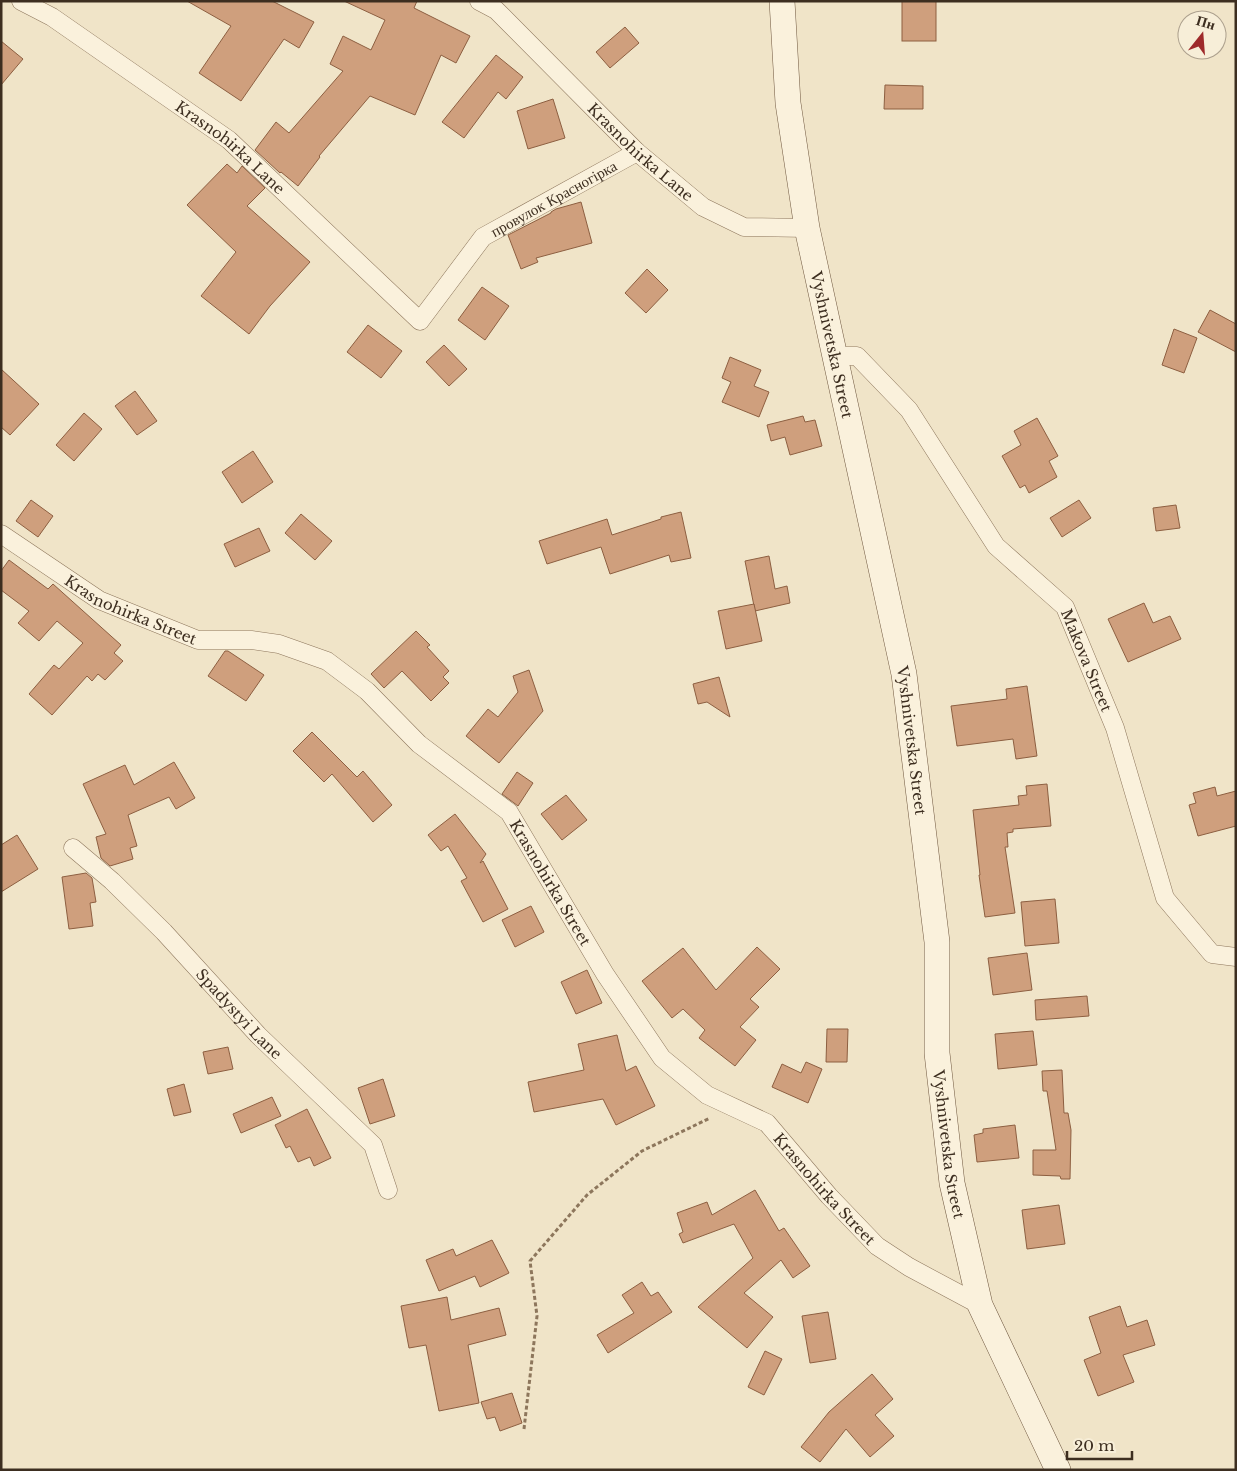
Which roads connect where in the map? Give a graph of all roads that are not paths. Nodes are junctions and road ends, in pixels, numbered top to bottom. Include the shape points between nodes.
1 (21, 1) edge
2 (479, 1) edge
3 (782, 1) edge
4 (637, 152) junction
5 (807, 228) junction
6 (835, 356) junction
7 (1, 534) edge
8 (73, 848) dead end
9 (1236, 956) edge
10 (388, 1190) dead end
11 (980, 1305) junction
12 (1058, 1470) edge

1 - 4 street, провулок Красногірка via 52,17 229,140 420,321 484,237
2 - 4 street, Krasnohirka Lane via 496,10
3 - 5 main road, Vyshnivetska Street via 788,103
4 - 5 street, Krasnohirka Lane via 703,207 744,227
5 - 6 main road, Vyshnivetska Street
6 - 9 street, Makova Street via 857,356 909,410 996,546 1065,607 1115,728 1165,898 1212,954
6 - 11 main road, Vyshnivetska Street via 904,674 937,942 937,1053 951,1174
7 - 11 street, Krasnohirka Street via 99,600 198,640 251,640 279,644 327,661 368,692 419,744 509,812 605,974 662,1058 707,1095 767,1123 829,1196 878,1246 909,1267
8 - 10 street, Spadystyi Lane via 158,926 258,1035 372,1145
11 - 12 main road, Vyshnivetska Street

